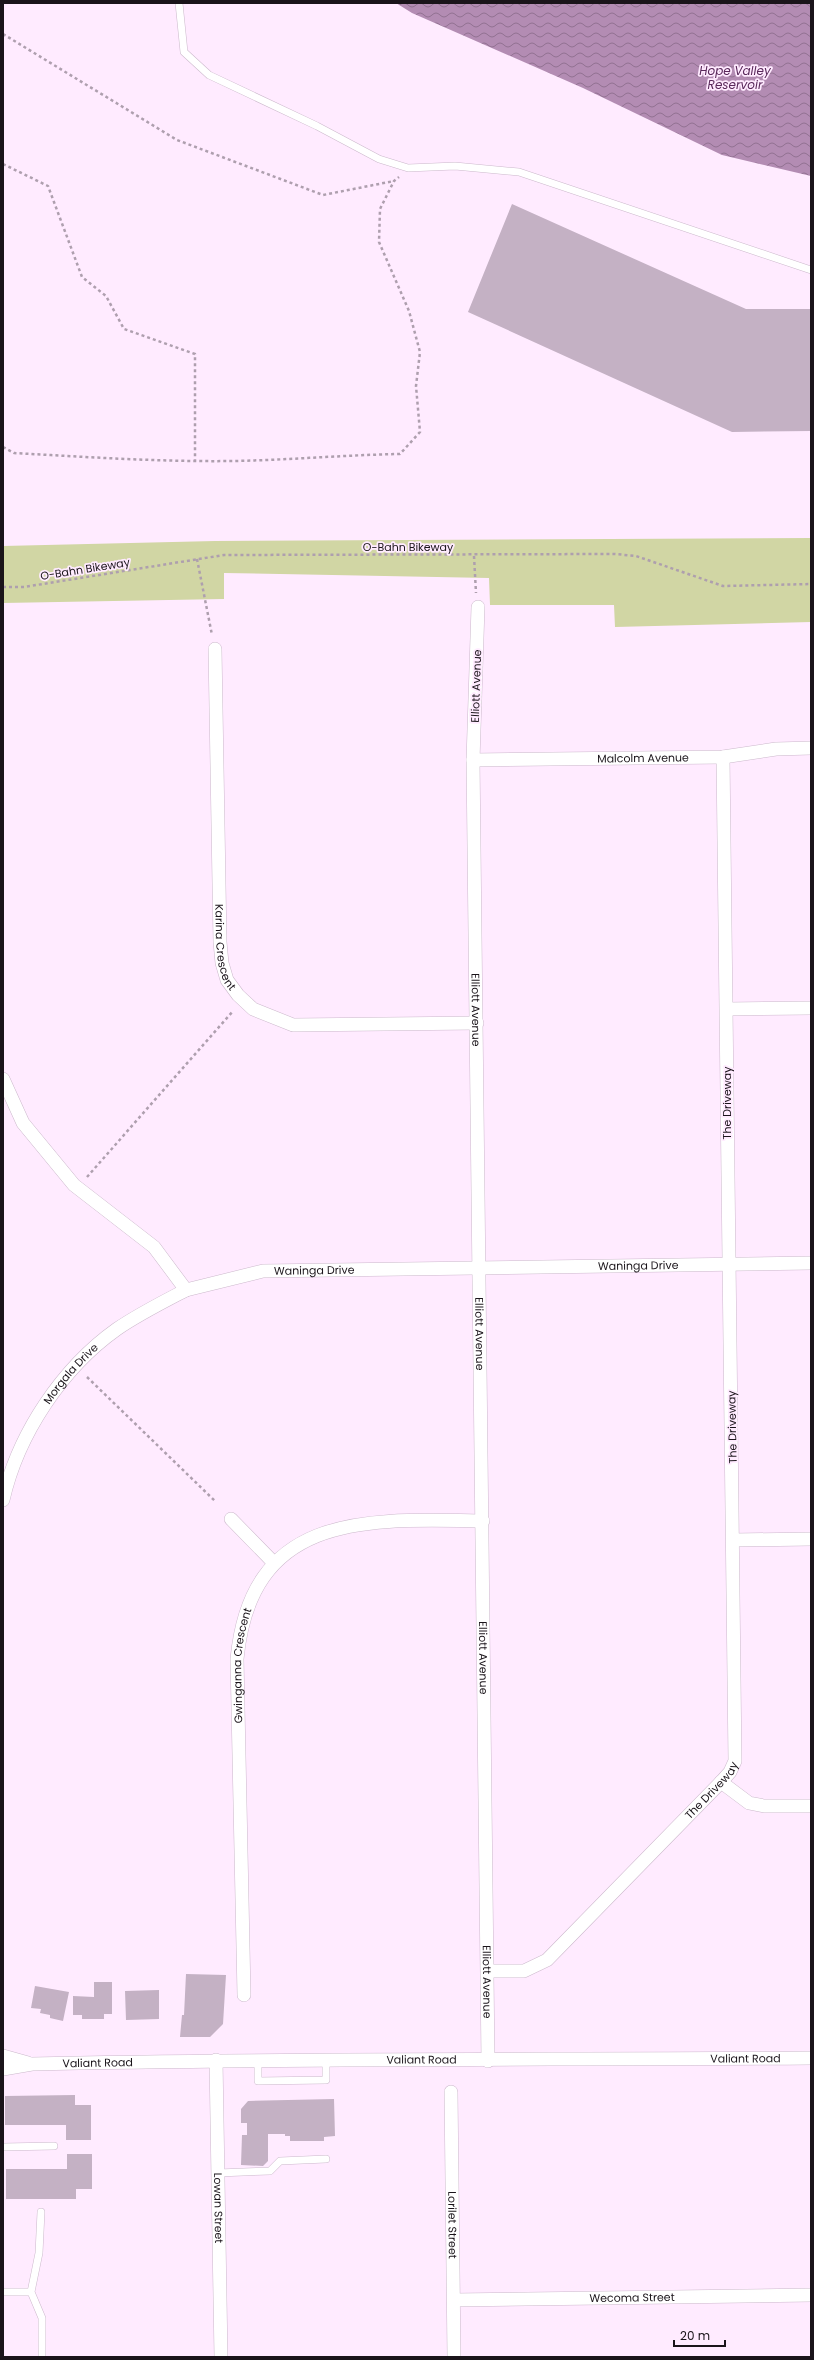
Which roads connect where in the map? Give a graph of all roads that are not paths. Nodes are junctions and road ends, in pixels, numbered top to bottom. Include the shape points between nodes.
1 (179, 3) edge
2 (811, 270) edge
3 (478, 607) road end
4 (215, 649) road end
5 (811, 748) edge
6 (724, 757) junction
7 (474, 760) junction
8 (811, 1008) edge
9 (727, 1009) junction
10 (477, 1023) junction
11 (3, 1079) edge
12 (811, 1263) edge
13 (728, 1264) junction
14 (479, 1266) junction
15 (186, 1290) junction
16 (3, 1500) edge
17 (231, 1519) dead end
18 (483, 1521) junction
19 (811, 1539) edge
20 (734, 1540) junction
21 (274, 1563) junction
22 (721, 1782) junction
23 (811, 1806) edge
24 (489, 1971) junction
25 (244, 1995) dead end
26 (3, 2056) edge
27 (811, 2058) edge
28 (216, 2060) junction
29 (258, 2060) junction
30 (326, 2060) junction
31 (488, 2061) junction
32 (32, 2064) junction
33 (3, 2069) edge
34 (451, 2092) dead end
35 (54, 2146) dead end
36 (3, 2147) edge
37 (326, 2159) dead end
38 (218, 2173) junction
39 (40, 2212) dead end
40 (3, 2292) edge
41 (31, 2292) junction
42 (811, 2295) edge
43 (454, 2300) junction
44 (42, 2357) edge
45 (221, 2357) edge
46 (454, 2357) edge

1 - 2 lane via 184,52 209,75 317,126 379,159 408,168 455,166 519,172
3 - 7 street, Elliott Avenue
4 - 10 street, Karina Crescent via 220,942 227,980 253,1009 293,1025
5 - 6 street, Malcolm Avenue
6 - 7 street, Malcolm Avenue
6 - 9 street, The Driveway
7 - 10 street, Elliott Avenue
8 - 9 street
9 - 13 street, The Driveway
10 - 14 street, Elliott Avenue
11 - 15 street via 23,1123 48,1156 78,1188 154,1247
12 - 13 street, Waninga Drive
13 - 14 street, Waninga Drive
13 - 20 street, The Driveway
14 - 15 street, Waninga Drive via 263,1271
14 - 18 street, Elliott Avenue
15 - 16 street, Morgala Drive via 117,1330 93,1349 70,1373 38,1416 27,1436
17 - 21 street
18 - 21 street, Gwinganna Crescent via 373,1521 346,1526 300,1543
18 - 24 street, Elliott Avenue
19 - 20 street
20 - 22 street, The Driveway via 735,1761
21 - 25 street, Gwinganna Crescent via 249,1605 239,1639 237,1659
22 - 23 street via 749,1803 764,1806
22 - 24 street, The Driveway via 547,1960 524,1971
24 - 31 street, Elliott Avenue
26 - 32 street, Valiant Road
27 - 31 street, Valiant Road
28 - 29 street, Valiant Road
28 - 32 street, Valiant Road
28 - 38 street, Lowan Street
29 - 30 street, Valiant Road
29 - 30 lane via 258,2081 326,2080
30 - 31 street, Valiant Road
32 - 33 street, Valiant Road
34 - 43 street, Lorilet Street
35 - 36 lane
37 - 38 lane via 280,2161 270,2171
38 - 45 street, Lowan Street
39 - 41 lane via 39,2253
40 - 41 lane
41 - 44 lane via 42,2318
42 - 43 street, Wecoma Street
43 - 46 street, Lorilet Street

